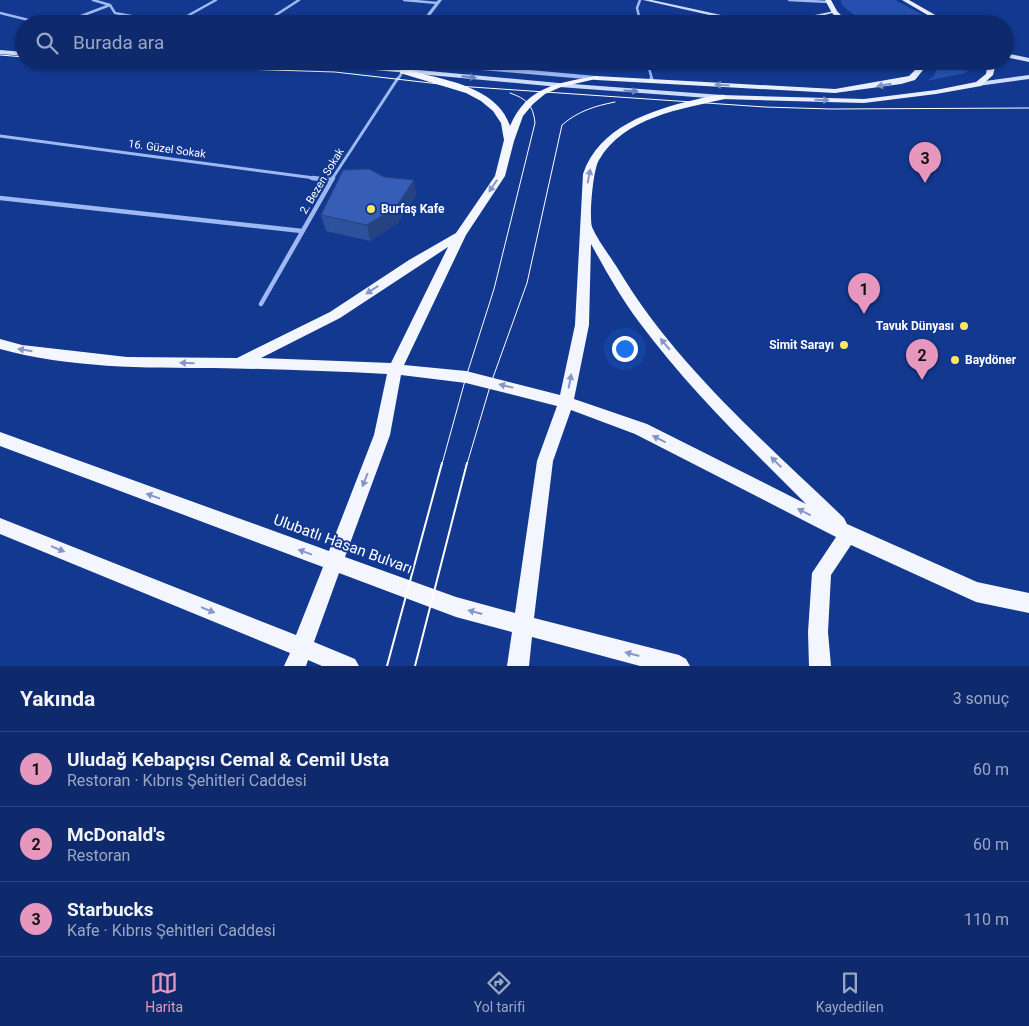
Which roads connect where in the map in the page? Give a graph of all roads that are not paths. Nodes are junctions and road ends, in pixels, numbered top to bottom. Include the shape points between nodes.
1 (93, 0) edge
2 (216, 0) edge
3 (299, 0) edge
4 (404, 0) edge
5 (640, 0) edge
6 (645, 0) edge
7 (789, 0) edge
8 (905, 0) edge
9 (439, 2) edge
10 (110, 5) junction
11 (830, 5) edge
12 (0, 12) edge
13 (84, 15) edge
14 (128, 15) edge
15 (189, 15) edge
16 (276, 15) edge
17 (429, 15) edge
18 (639, 15) edge
19 (717, 15) edge
20 (809, 15) edge
21 (839, 15) edge
22 (932, 15) edge
23 (15, 16) edge
24 (0, 52) edge
25 (15, 53) edge
26 (1014, 57) edge
27 (1029, 60) edge
28 (394, 70) edge
29 (504, 70) edge
30 (649, 70) edge
31 (919, 70) edge
32 (990, 70) edge
33 (403, 71) junction
34 (1029, 77) edge
35 (596, 78) junction
36 (652, 81) junction
37 (978, 84) junction
38 (559, 85) junction
39 (722, 97) junction
40 (0, 136) edge
41 (509, 141) junction
42 (331, 180) junction
43 (0, 198) edge
44 (585, 224) junction
45 (302, 231) junction
46 (460, 235) junction
47 (261, 304) dead end
48 (0, 344) edge
49 (236, 365) junction
50 (395, 369) junction
51 (566, 402) junction
52 (0, 439) edge
53 (0, 526) edge
54 (848, 534) junction
55 (1029, 602) edge
56 (295, 666) edge
57 (348, 666) edge
58 (518, 666) edge
59 (679, 666) edge
60 (820, 666) edge

1 - 10 street
2 - 15 street
3 - 16 street
4 - 9 street
5 - 18 street
6 - 19 main road
7 - 11 street
8 - 22 main road
9 - 17 street
10 - 13 street
10 - 14 street via 115,13
11 - 20 main road
11 - 21 main road
12 - 23 street
24 - 25 main road
26 - 27 main road
28 - 33 main road
29 - 35 street
30 - 36 street
31 -> 36 main road via 912,78 879,86 835,90
32 - 37 main road
33 -> 38 main road
33 - 41 highway via 475,94 491,105 506,123
33 - 42 street, 2. Bezen Sokak
34 - 37 main road
35 - 36 main road
35 - 38 highway
39 -> 37 main road via 864,101
38 -> 39 main road
38 - 41 highway via 542,92 530,102 519,116
44 -> 39 highway via 588,174 596,156 616,135 668,110
40 - 42 street, 16. Güzel Sokak
41 -> 46 highway via 500,176
42 - 45 street, 2. Bezen Sokak
43 - 45 street
51 -> 44 highway via 582,325
54 -> 44 highway via 709,395 663,342 638,309
45 - 47 street, 2. Bezen Sokak
46 -> 49 highway via 334,315
46 - 50 highway
49 -> 48 highway via 127,362 22,350
49 - 50 highway via 303,364
51 -> 50 highway via 466,377
50 -> 56 highway via 382,435
54 -> 51 highway via 641,430
51 - 58 highway via 545,461
59 -> 52 highway, Ulubatlı Hasan Bulvarı via 456,607
53 -> 57 highway
54 - 55 highway via 976,592
54 - 60 highway via 822,573 818,632

